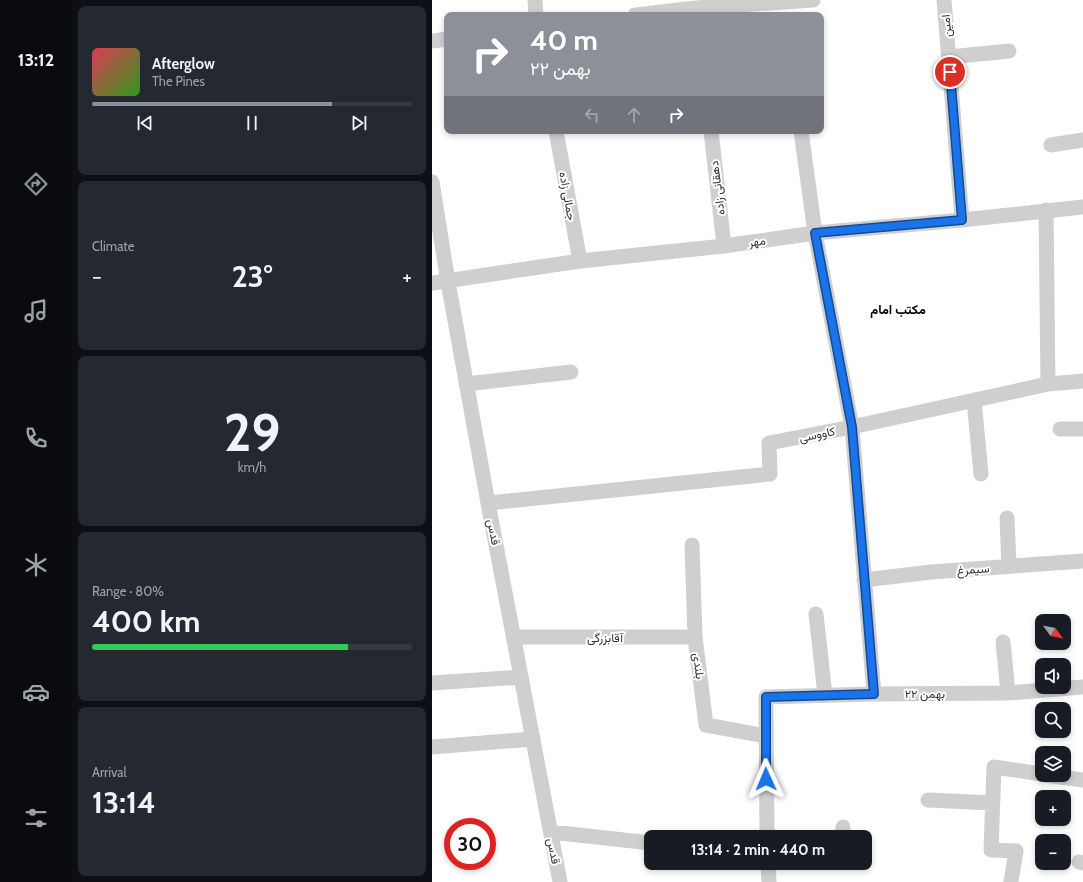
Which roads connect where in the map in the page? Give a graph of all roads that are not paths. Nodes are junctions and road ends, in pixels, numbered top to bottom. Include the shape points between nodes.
1 (535, 0) edge
2 (813, 0) edge
3 (944, 0) edge
4 (696, 8) edge
5 (784, 8) edge
6 (536, 12) edge
7 (661, 12) edge
8 (444, 39) edge
9 (432, 41) edge
10 (1009, 51) dead end
11 (949, 57) junction
12 (557, 134) edge
13 (711, 134) edge
14 (801, 134) edge
15 (1083, 140) edge
16 (1051, 145) dead end
17 (432, 182) edge
18 (1083, 207) edge
19 (1046, 210) junction
20 (962, 220) junction
21 (815, 233) junction
22 (724, 246) junction
23 (580, 261) junction
24 (448, 282) junction
25 (432, 283) edge
26 (571, 372) dead end
27 (1083, 381) edge
28 (466, 384) junction
29 (1048, 384) junction
30 (974, 400) junction
31 (852, 427) junction
32 (1060, 429) dead end
33 (1083, 429) edge
34 (981, 474) dead end
35 (488, 503) junction
36 (1007, 518) dead end
37 (692, 545) dead end
38 (1083, 561) edge
39 (1009, 566) junction
40 (864, 580) junction
41 (816, 614) dead end
42 (695, 637) junction
43 (514, 638) junction
44 (1003, 642) dead end
45 (521, 677) junction
46 (432, 683) edge
47 (1083, 687) edge
48 (1008, 693) junction
49 (874, 694) junction
50 (825, 695) junction
51 (766, 736) junction
52 (532, 739) junction
53 (432, 746) edge
54 (1035, 773) edge
55 (1071, 778) edge
56 (1083, 780) edge
57 (928, 800) dead end
58 (993, 803) junction
59 (767, 830) edge
60 (550, 832) junction
61 (644, 842) edge
62 (768, 870) edge
63 (560, 882) edge
64 (769, 882) edge
65 (1011, 882) edge

1 - 6 street
2 - 5 street
3 - 11 street, امین
4 - 5 street
4 - 7 street
8 - 9 street
10 - 11 street
11 - 20 street, امین
12 - 23 street, جمالی زاده
13 - 22 street, دهقانی زاده
14 - 21 street
15 - 16 street
17 - 24 street, قدس
18 - 19 street, مهر
19 - 20 street, مهر
19 - 29 street
20 - 21 street, مهر
21 - 22 street, مهر
21 - 31 street
22 - 23 street, مهر
23 - 24 street, مهر
24 - 25 street, مهر
24 - 28 street, قدس
26 - 28 street
27 - 29 street, کاووسی
28 - 35 street, قدس
29 - 30 street, کاووسی
30 - 31 street, کاووسی
30 - 34 street
31 - 35 street, کاووسی via 770,443 770,474
31 - 40 street
32 - 33 street
35 - 43 street, قدس
36 - 39 street
37 - 42 street, بلندی
38 - 39 street, سیمرغ
39 - 40 street, سیمرغ
40 - 49 street
41 - 50 street
42 - 43 street, آقابزرگی
42 - 51 street, بلندی via 706,726
43 - 45 street, قدس
44 - 48 street
45 - 46 street
45 - 52 street, قدس
47 - 48 street, ۲۲ بهمن
48 - 49 street, ۲۲ بهمن
49 - 50 street, ۲۲ بهمن
50 - 51 street, ۲۲ بهمن via 766,697
51 - 59 street
52 - 53 street
52 - 60 street, قدس
54 - 58 street via 994,768
55 - 56 street
57 - 58 street
58 - 65 street via 991,850 1016,851
60 - 61 street
60 - 63 street, قدس
62 - 64 street

